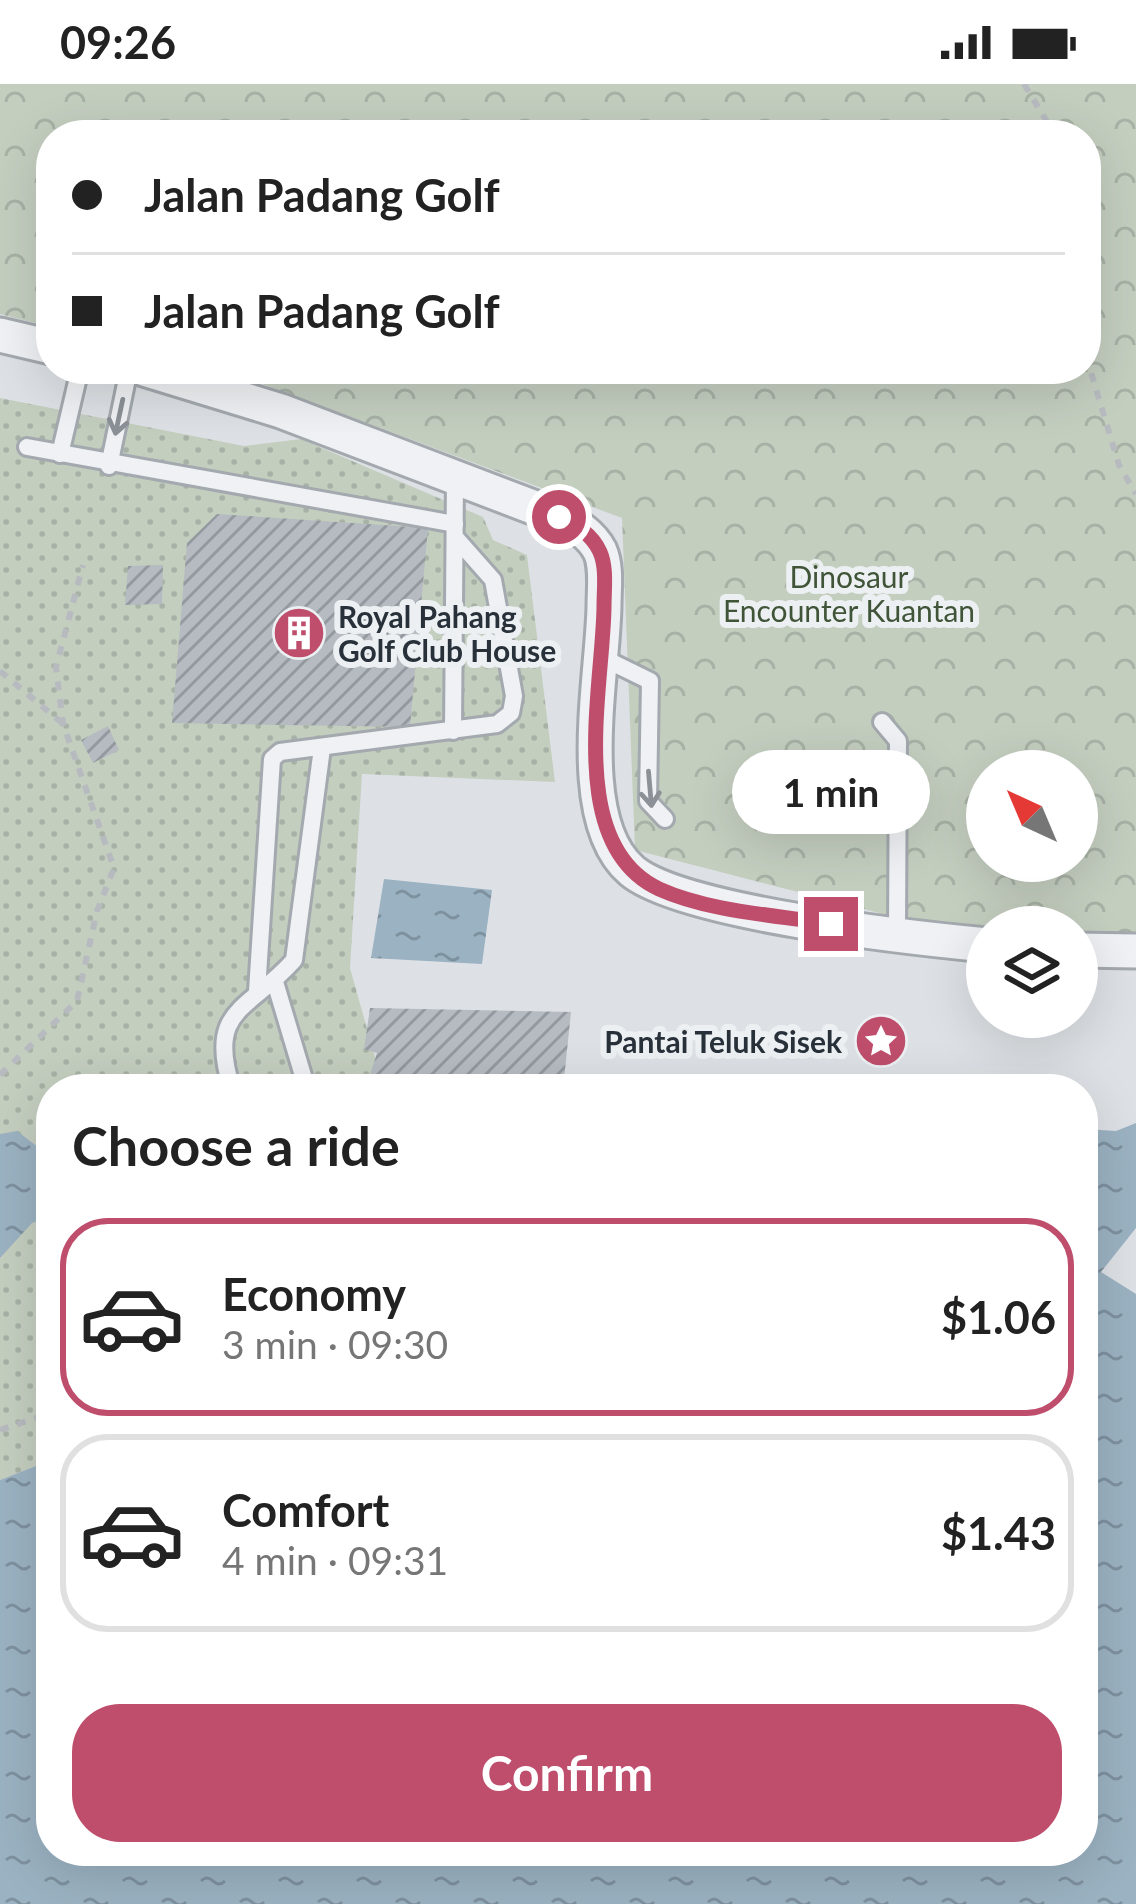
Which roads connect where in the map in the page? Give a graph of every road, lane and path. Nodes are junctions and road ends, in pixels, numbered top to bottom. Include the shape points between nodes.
1 (1024, 84) edge
2 (1045, 120) edge
3 (0, 335) edge
4 (36, 343) edge
5 (76, 384) edge
6 (126, 384) edge
7 (193, 384) edge
8 (1094, 384) edge
9 (27, 447) dead end
10 (60, 454) junction
11 (109, 466) junction
12 (455, 478) junction
13 (1136, 494) edge
14 (455, 530) junction
15 (83, 565) dead end
16 (603, 658) junction
17 (0, 671) edge
18 (882, 722) dead end
19 (63, 724) junction
20 (453, 730) junction
21 (322, 748) junction
22 (665, 819) dead end
23 (897, 932) junction
24 (966, 942) edge
25 (1098, 950) edge
26 (1136, 951) edge
27 (275, 982) junction
28 (257, 991) junction
29 (229, 1074) edge
30 (303, 1074) edge
31 (0, 1075) edge
32 (36, 1418) edge
33 (0, 1430) edge

1 - 2 path
3 - 4 street
5 - 10 lane
6 -> 11 lane
7 - 12 street
8 - 13 path
9 - 10 lane
10 - 11 lane
11 - 14 lane
12 - 14 lane
12 - 16 street via 590,536 603,562
14 - 20 lane
14 - 20 lane via 493,580 514,696 512,713 497,724
15 - 19 path via 56,667
16 -> 22 lane via 650,681 648,801
16 - 23 street via 594,748 599,792 628,868 659,889 724,906
17 - 19 path
18 - 23 lane via 898,741
19 - 31 path via 114,868 77,1001
20 - 21 lane
21 - 27 lane via 301,932 294,960
21 - 28 lane via 272,759
23 - 24 street
25 - 26 street
27 - 28 lane
27 - 30 lane
28 - 29 lane via 221,1038
32 - 33 path

